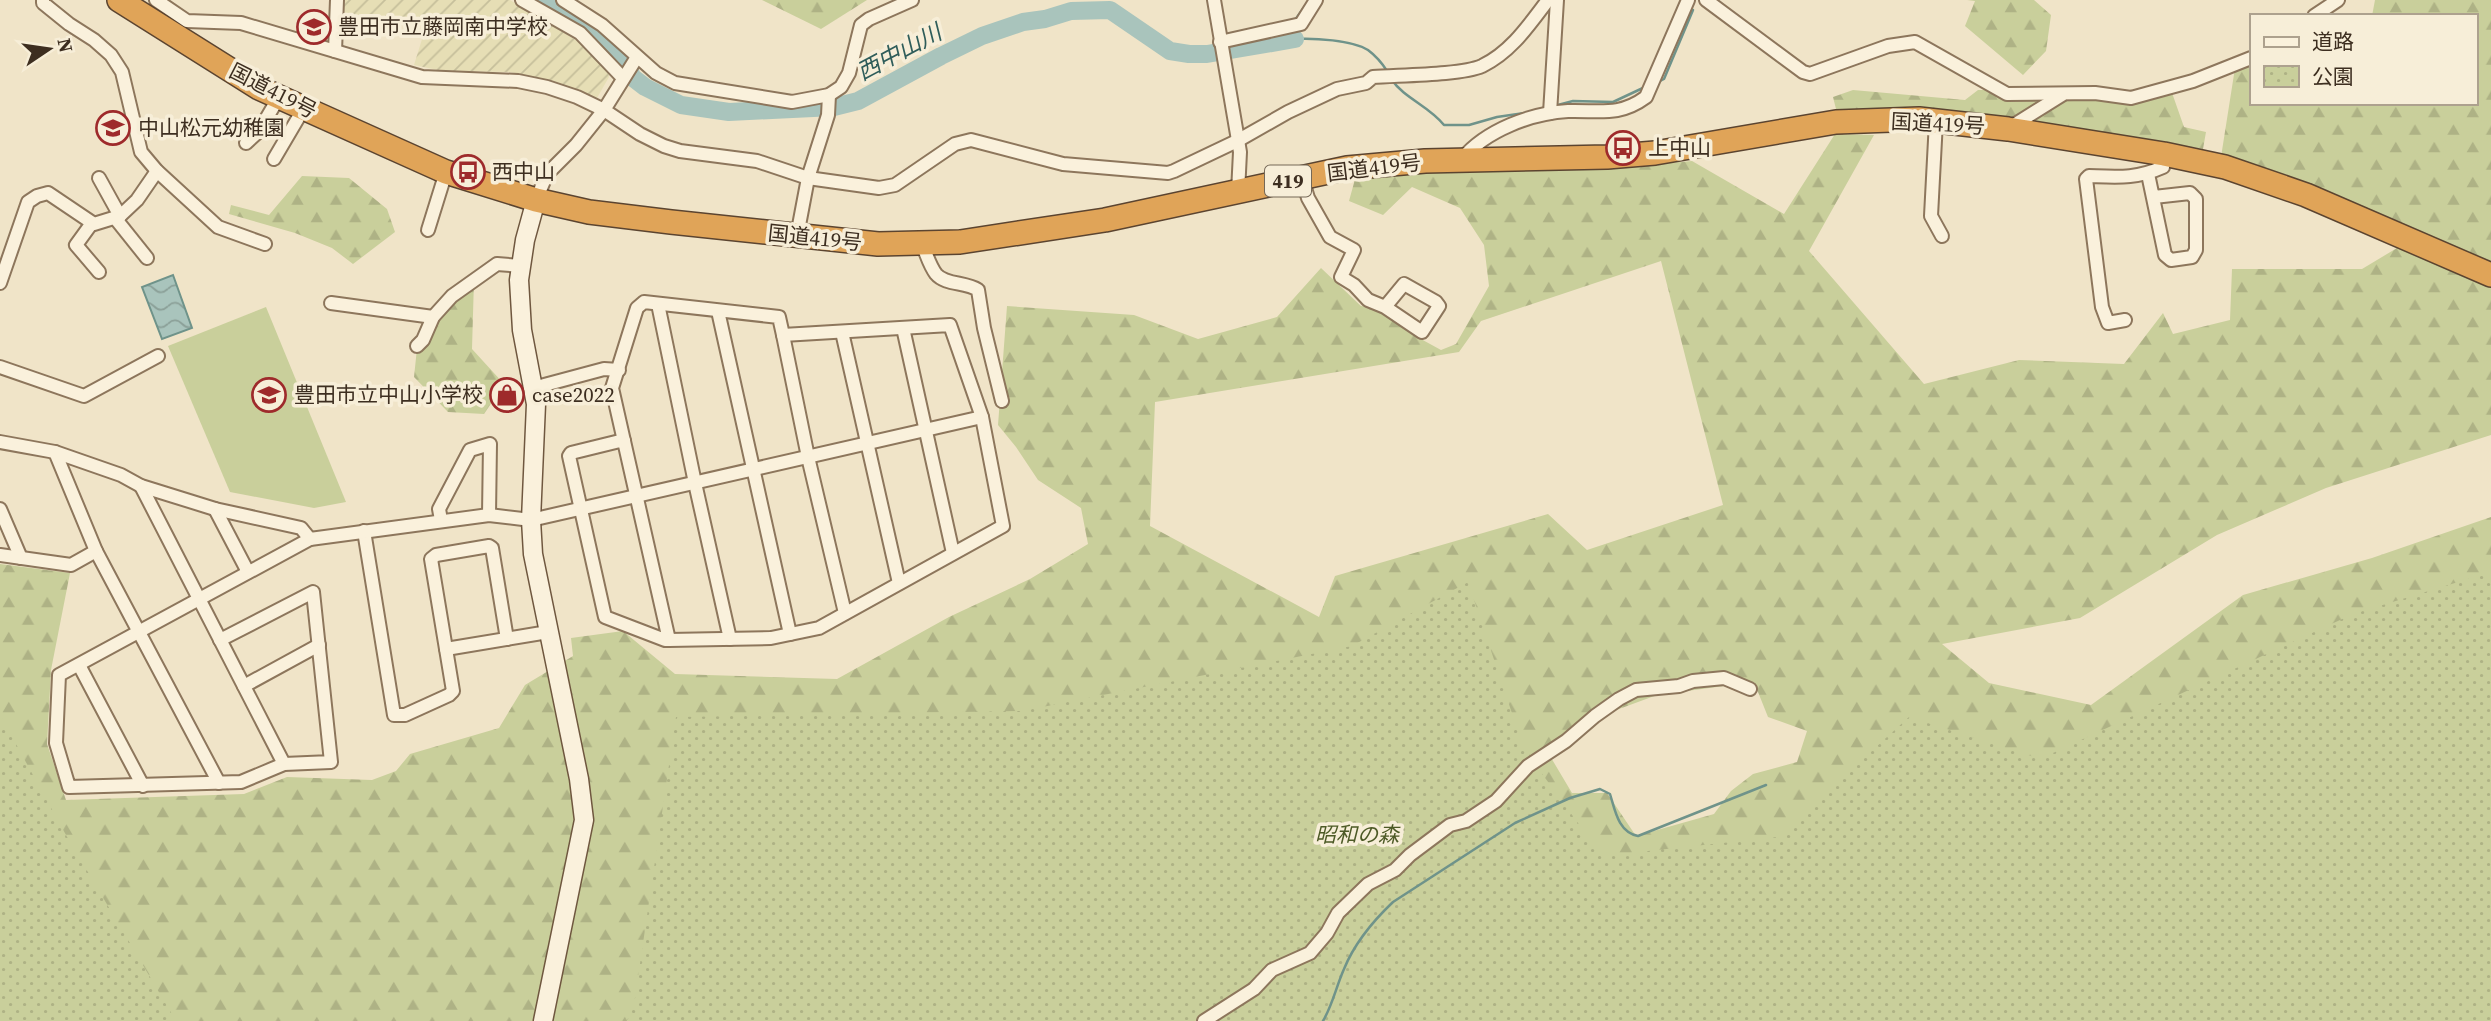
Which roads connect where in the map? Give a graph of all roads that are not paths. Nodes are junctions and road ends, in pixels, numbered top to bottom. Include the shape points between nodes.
1 (43, 0) edge
2 (119, 0) edge
3 (156, 0) edge
4 (337, 0) edge
5 (522, 0) edge
6 (563, 0) edge
7 (912, 0) edge
8 (1214, 0) edge
9 (1316, 0) edge
10 (1548, 0) edge
11 (1558, 0) edge
12 (1688, 0) edge
13 (1706, 0) edge
14 (2338, 0) edge
15 (2318, 14) edge
16 (1221, 43) junction
17 (335, 51) junction
18 (638, 57) junction
19 (2250, 58) edge
20 (625, 76) junction
21 (2062, 94) junction
22 (279, 97) junction
23 (829, 98) junction
24 (304, 108) junction
25 (604, 110) junction
26 (1550, 113) junction
27 (1936, 121) junction
28 (2007, 128) junction
29 (1237, 141) junction
30 (246, 143) dead end
31 (2164, 154) junction
32 (274, 159) dead end
33 (1462, 159) junction
34 (157, 171) junction
35 (446, 172) junction
36 (2148, 174) junction
37 (99, 178) dead end
38 (808, 178) junction
39 (1302, 178) junction
40 (1238, 192) junction
41 (2154, 197) junction
42 (536, 200) junction
43 (118, 217) junction
44 (92, 223) junction
45 (428, 230) dead end
46 (797, 236) junction
47 (1942, 236) dead end
48 (921, 242) junction
49 (6, 244) edge
50 (265, 244) dead end
51 (148, 258) dead end
52 (521, 266) junction
53 (99, 272) dead end
54 (2491, 275) edge
55 (0, 283) edge
56 (331, 303) dead end
57 (658, 304) junction
58 (1385, 307) dead end
59 (718, 311) junction
60 (433, 317) junction
61 (2125, 320) dead end
62 (903, 328) junction
63 (842, 332) junction
64 (783, 335) junction
65 (417, 346) dead end
66 (158, 356) dead end
67 (0, 368) edge
68 (619, 370) junction
69 (533, 387) junction
70 (1002, 401) dead end
71 (982, 417) junction
72 (925, 430) junction
73 (624, 440) junction
74 (0, 442) edge
75 (866, 443) junction
76 (55, 452) junction
77 (808, 457) junction
78 (754, 469) junction
79 (695, 483) junction
80 (141, 486) junction
81 (638, 496) junction
82 (0, 509) edge
83 (215, 509) junction
84 (580, 510) junction
85 (489, 515) junction
86 (441, 520) junction
87 (531, 520) junction
88 (364, 531) junction
89 (310, 538) junction
90 (96, 551) junction
91 (953, 553) junction
92 (0, 555) edge
93 (21, 558) junction
94 (248, 572) junction
95 (899, 583) junction
96 (198, 599) junction
97 (845, 613) junction
98 (138, 632) junction
99 (548, 632) junction
100 (790, 634) junction
101 (507, 639) junction
102 (730, 639) junction
103 (220, 640) junction
104 (669, 640) junction
105 (319, 645) junction
106 (446, 649) junction
107 (79, 664) junction
108 (244, 687) junction
109 (1749, 689) dead end
110 (284, 764) junction
111 (219, 783) junction
112 (143, 786) junction
113 (543, 1021) edge
114 (1204, 1021) edge

1 - 34 street via 111,55 122,72 141,152
2 - 22 highway, 国道419号 / 419
3 - 17 street via 187,22 241,23
4 - 17 street
5 - 20 street via 580,33
6 - 18 street via 602,25
7 - 23 street via 861,25 849,73
8 - 16 street
9 - 16 street via 1301,24
10 - 29 street via 1510,47 1482,66 1373,77 1288,112
11 - 26 street
12 - 26 street via 1646,97 1621,111
13 - 21 street via 1803,72 1811,74 1888,46 1915,42 2007,94
14 - 15 street
16 - 29 street
17 - 25 street via 422,77 518,81 547,87
18 - 20 street
18 - 23 street via 664,78 706,90 792,102
19 - 21 street via 2131,98
20 - 25 street
21 - 28 street
22 - 24 highway, 国道419号 / 419
22 - 30 street via 259,131
23 - 38 street
24 - 32 street
24 - 35 highway, 国道419号 / 419
25 - 38 street via 664,146 757,161
25 - 42 street via 547,174
26 - 33 street via 1501,130
27 - 28 highway, 国道419号 / 419
27 - 33 highway, 国道419号 / 419 via 1836,122 1643,154
27 - 47 street via 1931,216
28 - 31 highway, 国道419号 / 419
29 - 38 street via 1168,173 1063,164 971,140 955,144 895,185 880,188
29 - 40 street
31 - 36 street via 2163,167
31 - 54 highway, 国道419号 / 419 via 2225,167 2306,195
33 - 39 highway, 国道419号 / 419 via 1347,168
34 - 43 street
34 - 50 street via 218,227
35 - 42 highway, 国道419号 / 419
35 - 45 street
36 - 41 street
36 - 61 street via 2086,178 2102,307 2108,323
37 - 43 street
38 - 46 street
39 - 40 highway, 国道419号 / 419
39 - 58 street via 1330,237 1354,250 1341,277 1368,300
40 - 48 highway, 国道419号 / 419 via 1057,228 960,242
41 - 41 street via 2165,255 2171,260 2192,257 2196,250 2196,199 2190,193
42 - 46 highway, 国道419号 / 419 via 589,212
42 - 52 street
43 - 44 street
43 - 51 street
44 - 49 street via 48,194 37,196 28,202
44 - 53 street via 76,245
46 - 48 highway, 国道419号 / 419 via 878,244
48 - 70 street via 935,273 978,290
49 - 55 street
52 - 60 street via 497,264 452,296
52 - 69 street via 522,330
56 - 60 street
57 - 59 street
57 - 68 street via 644,302 637,308
57 - 79 street
59 - 64 street via 779,317
59 - 78 street
60 - 65 street
62 - 63 street
62 - 71 street via 950,325
62 - 72 street
63 - 64 street
63 - 75 street
64 - 77 street
66 - 67 street via 84,396
68 - 69 street via 604,369
68 - 73 street via 612,388
69 - 87 street
71 - 72 street
71 - 91 street via 1003,526
72 - 75 street
72 - 91 street
73 - 81 street
73 - 84 street via 569,456
74 - 76 street
75 - 77 street
75 - 95 street
76 - 80 street
76 - 90 street
77 - 78 street
77 - 97 street
78 - 79 street
78 - 100 street
79 - 81 street
79 - 102 street
80 - 83 street
80 - 96 street
81 - 84 street
81 - 104 street
82 - 93 street
83 - 89 street via 301,528
83 - 94 street
84 - 87 street
84 - 104 street via 605,617
85 - 86 street
85 - 86 street via 490,444 470,450 439,509
85 - 87 street
86 - 88 street
87 - 99 street
88 - 89 street
88 - 106 street via 394,715 405,715 453,691
89 - 94 street
90 - 93 street via 71,565
90 - 98 street
91 - 95 street
92 - 93 street
94 - 96 street
95 - 97 street
96 - 98 street
96 - 103 street
97 - 100 street via 819,628
98 - 107 street
98 - 111 street
99 - 101 street
99 - 113 street via 584,820
100 - 102 street
101 - 106 street
101 - 106 street via 492,548 436,555 431,559
102 - 104 street
103 - 105 street via 313,592
103 - 108 street
105 - 108 street
105 - 110 street via 331,762
107 - 112 street
107 - 112 street via 59,675 56,743 69,787
108 - 110 street
109 - 114 street via 1724,678 1636,690 1619,699 1528,766 1496,801 1466,821 1450,825 1395,870 1368,884 1338,913 1310,953 1272,970 1254,989
110 - 111 street via 241,782
111 - 112 street

